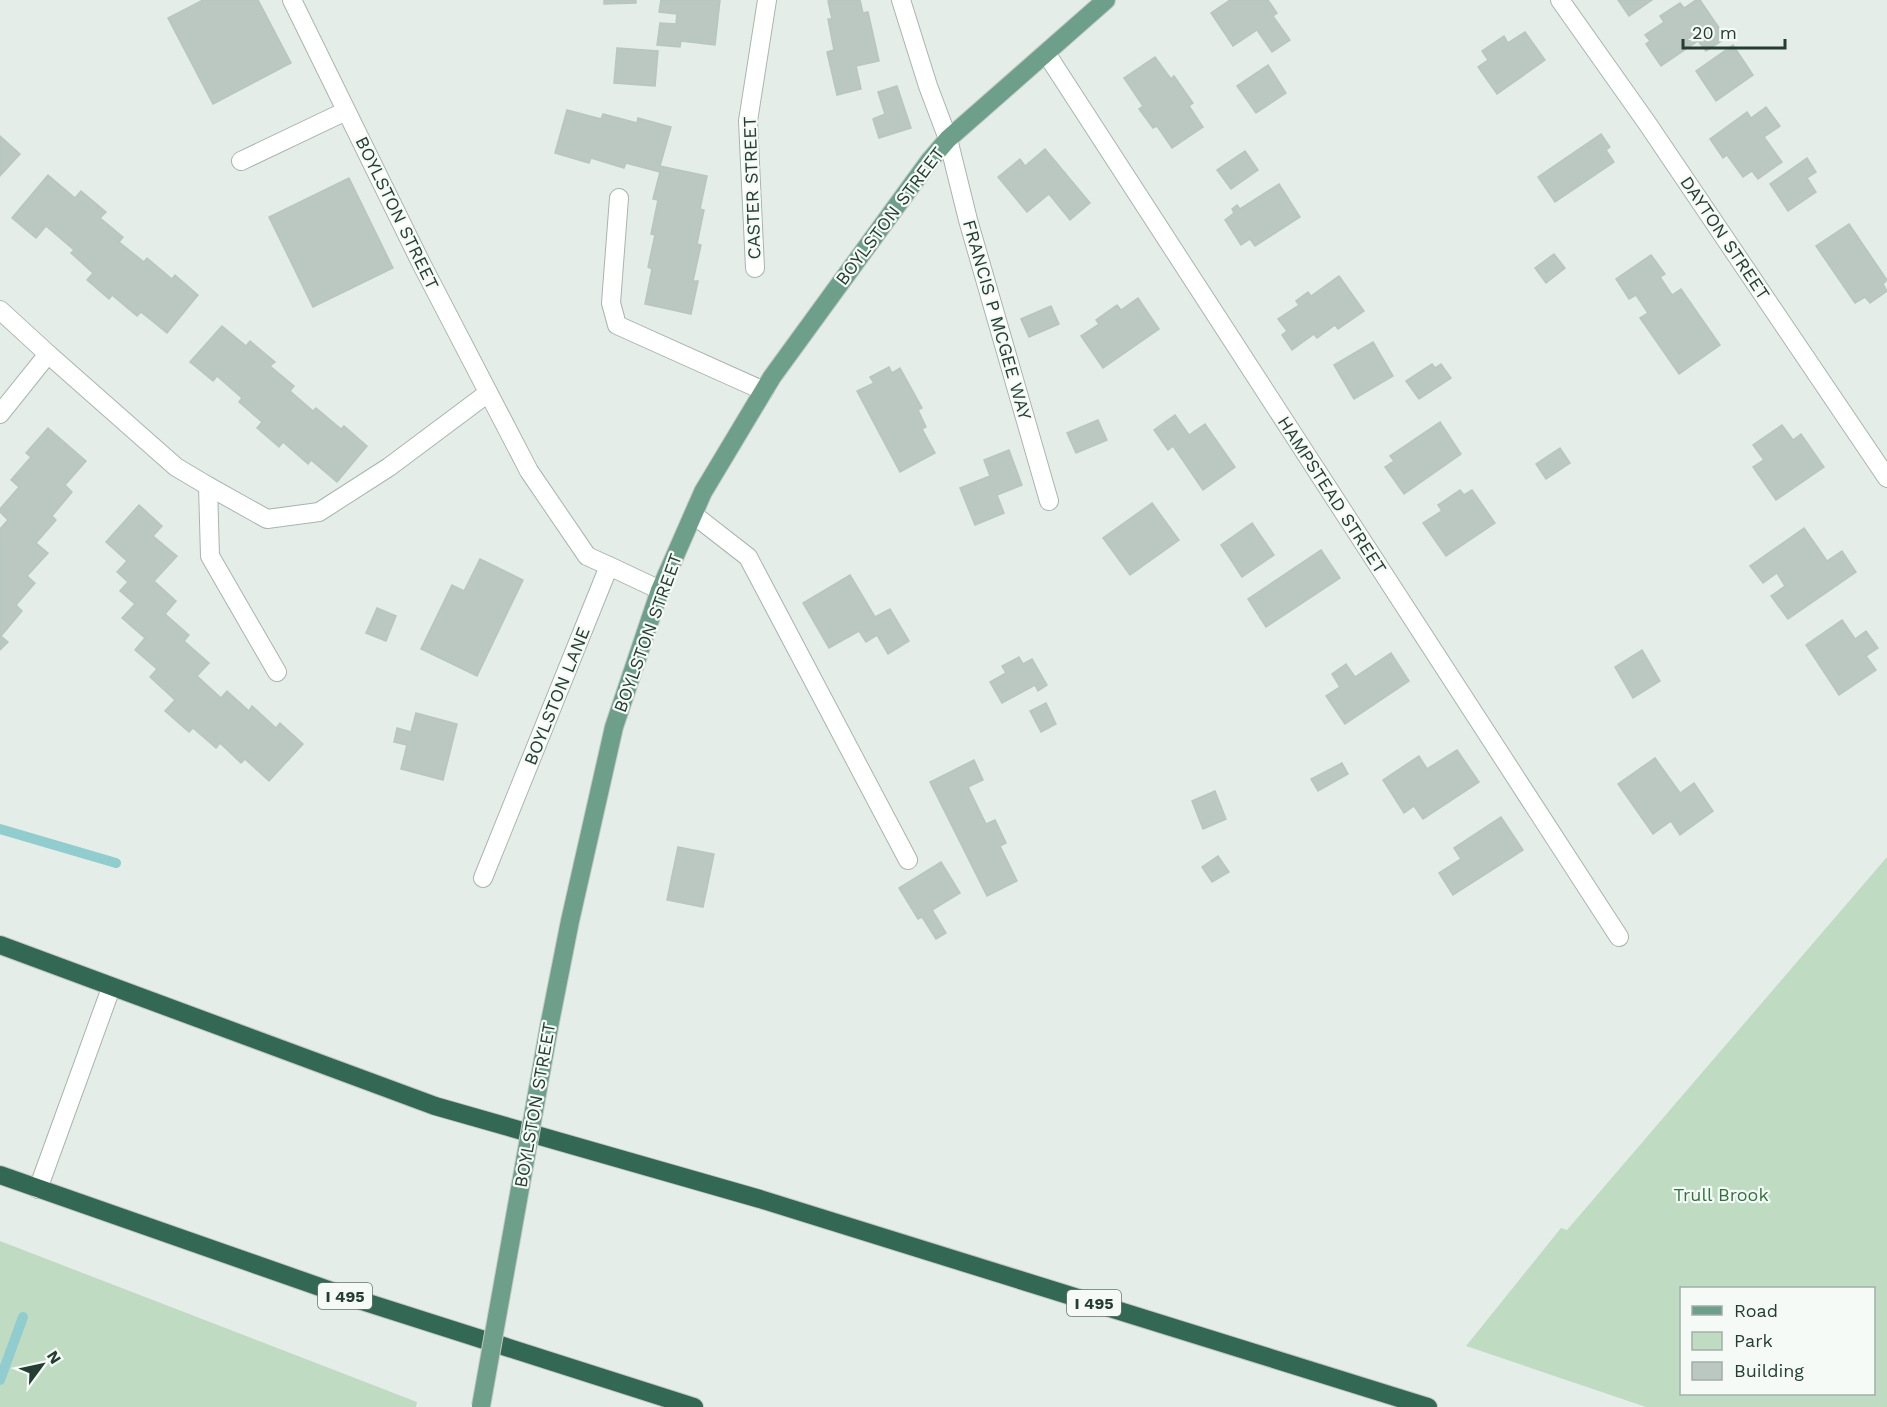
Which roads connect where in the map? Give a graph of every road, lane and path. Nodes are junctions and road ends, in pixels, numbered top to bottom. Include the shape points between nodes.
1 (292, 0) edge
2 (767, 0) edge
3 (901, 0) edge
4 (1106, 0) edge
5 (1560, 0) edge
6 (1046, 53) junction
7 (346, 111) junction
8 (948, 139) junction
9 (241, 161) dead end
10 (619, 198) dead end
11 (755, 268) dead end
12 (0, 310) edge
13 (48, 354) junction
14 (764, 391) junction
15 (488, 393) junction
16 (0, 414) edge
17 (1887, 478) edge
18 (208, 486) junction
19 (1048, 501) dead end
20 (694, 515) junction
21 (609, 566) junction
22 (660, 590) junction
23 (277, 672) dead end
24 (908, 860) dead end
25 (483, 878) dead end
26 (1619, 937) dead end
27 (0, 945) edge
28 (111, 987) junction
29 (0, 1175) edge
30 (38, 1189) junction
31 (481, 1406) edge
32 (694, 1407) edge
33 (1428, 1407) edge

1 - 7 street, BOYLSTON STREET
2 - 11 street, CASTER STREET via 748,121
3 - 8 street, FRANCIS P MCGEE WAY
4 - 6 main road, BOYLSTON STREET
5 - 17 street, DAYTON STREET
6 - 8 main road, BOYLSTON STREET
6 - 26 street, HAMPSTEAD STREET
7 - 9 street
7 - 15 street, BOYLSTON STREET
8 - 14 main road, BOYLSTON STREET
8 - 19 street, FRANCIS P MCGEE WAY
10 - 14 street via 611,303 617,325
12 - 13 street
13 - 16 street
13 - 18 street via 176,467
14 - 20 main road, BOYLSTON STREET via 703,492
15 - 18 street via 389,467 319,512 267,519
15 - 21 street, BOYLSTON STREET via 529,471 587,556
18 - 23 street via 210,556
20 - 22 main road, BOYLSTON STREET
20 - 24 street via 748,557
21 - 22 street
21 - 25 street, BOYLSTON LANE
22 - 31 main road, BOYLSTON STREET, bridge via 614,727 570,921
27 - 28 highway, I 495
28 - 30 street
28 - 33 highway, I 495 via 435,1106 771,1202
29 - 30 highway, I 495
30 - 32 highway, I 495 via 340,1294

